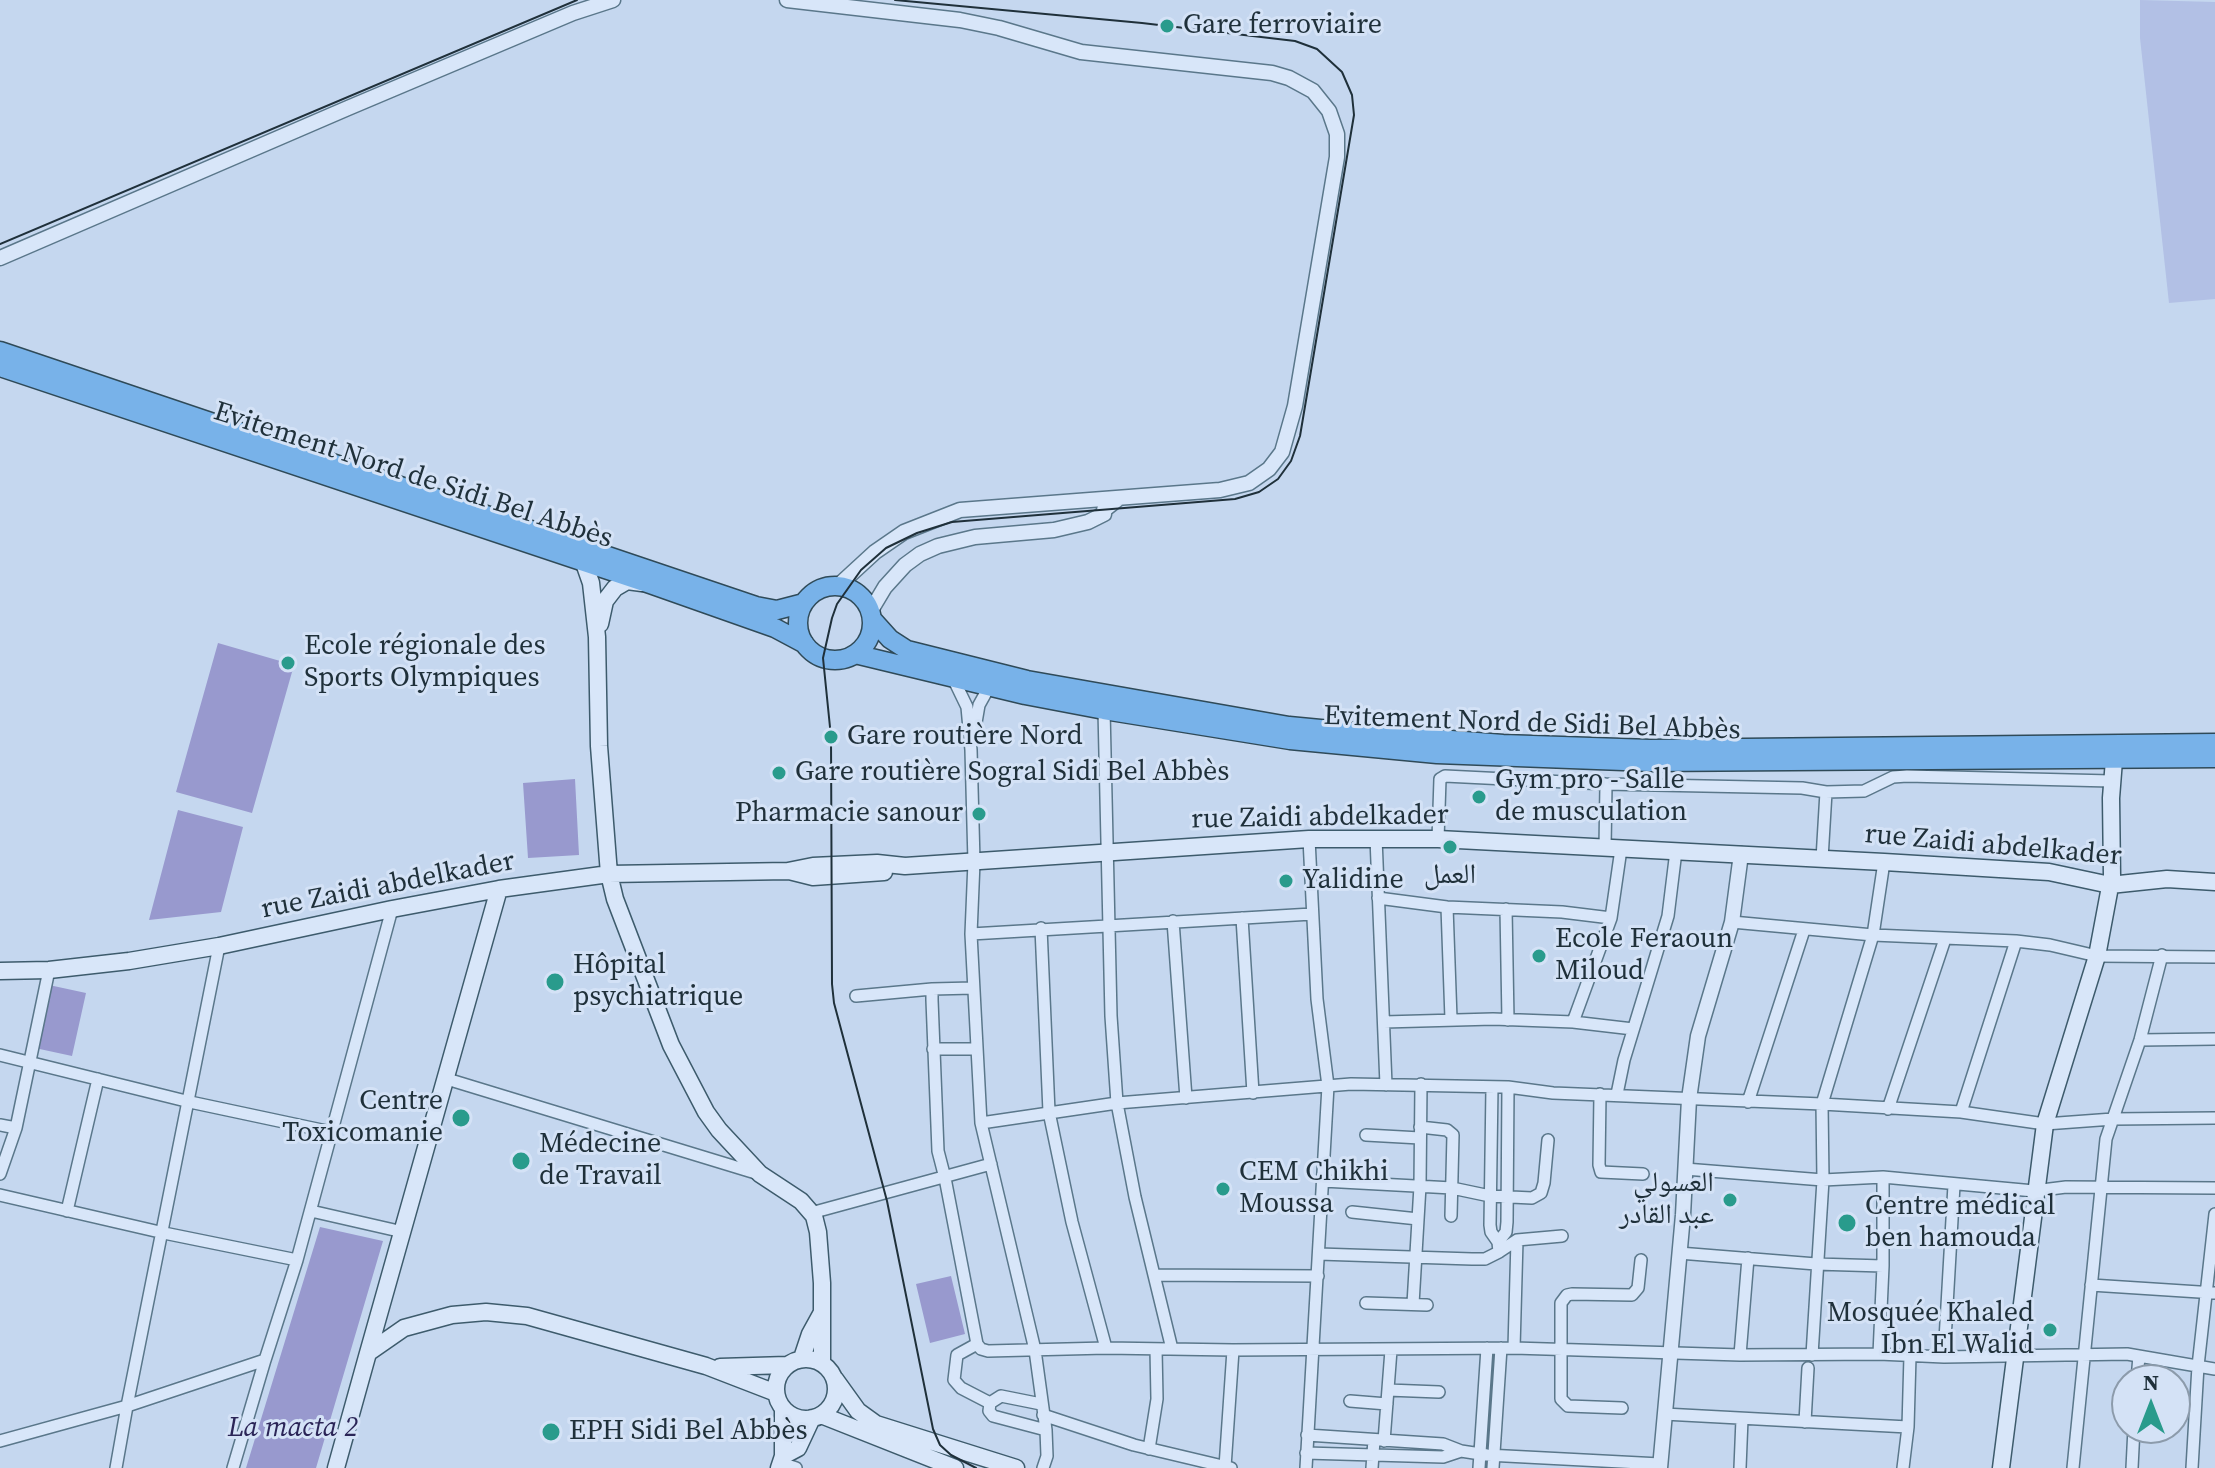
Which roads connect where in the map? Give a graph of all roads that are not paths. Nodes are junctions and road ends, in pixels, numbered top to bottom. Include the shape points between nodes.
1 (613, 0) edge
2 (787, 0) edge
3 (0, 258) edge
4 (0, 351) edge
5 (0, 367) edge
6 (1119, 499) junction
7 (1085, 500) junction
8 (1088, 522) junction
9 (584, 563) junction
10 (650, 584) junction
11 (838, 586) junction
12 (804, 603) junction
13 (871, 616) junction
14 (597, 637) junction
15 (805, 644) junction
16 (855, 654) junction
17 (953, 678) junction
18 (989, 687) junction
19 (1104, 710) junction
20 (2215, 743) edge
21 (971, 750) junction
22 (2215, 758) edge
23 (2114, 760) junction
24 (1618, 761) junction
25 (2111, 781) junction
26 (1612, 784) junction
27 (1826, 792) junction
28 (1376, 838) junction
29 (1309, 839) junction
30 (1438, 839) junction
31 (1613, 848) junction
32 (1676, 851) junction
33 (1108, 852) junction
34 (1741, 854) junction
35 (1822, 859) junction
36 (974, 862) junction
37 (1884, 862) junction
38 (609, 874) junction
39 (2215, 882) edge
40 (2110, 885) junction
41 (499, 889) junction
42 (1378, 898) junction
43 (1447, 907) junction
44 (392, 909) junction
45 (1506, 909) junction
46 (1312, 914) junction
47 (1242, 918) junction
48 (1611, 918) junction
49 (1173, 921) junction
50 (1732, 922) junction
51 (1110, 924) junction
52 (1041, 928) junction
53 (1804, 930) junction
54 (971, 934) junction
55 (1873, 935) junction
56 (1945, 939) junction
57 (2016, 941) junction
58 (219, 946) junction
59 (2162, 955) junction
60 (2097, 956) junction
61 (2215, 957) edge
62 (49, 970) junction
63 (0, 971) edge
64 (973, 988) junction
65 (932, 989) junction
66 (856, 996) dead end
67 (1451, 1019) junction
68 (1508, 1020) junction
69 (1384, 1022) junction
70 (1573, 1022) junction
71 (1633, 1029) junction
72 (2215, 1039) edge
73 (2140, 1040) junction
74 (933, 1049) junction
75 (977, 1049) junction
76 (0, 1055) edge
77 (29, 1062) junction
78 (98, 1079) junction
79 (447, 1079) junction
80 (1421, 1084) junction
81 (1386, 1085) junction
82 (1328, 1086) junction
83 (1492, 1087) junction
84 (1508, 1087) junction
85 (1253, 1093) junction
86 (1600, 1094) junction
87 (1617, 1094) junction
88 (1186, 1098) junction
89 (1689, 1099) junction
90 (190, 1102) junction
91 (1748, 1102) junction
92 (1117, 1103) junction
93 (1822, 1104) junction
94 (1888, 1109) junction
95 (1049, 1112) junction
96 (1961, 1112) junction
97 (2215, 1118) edge
98 (2113, 1119) junction
99 (981, 1123) junction
100 (2045, 1124) junction
101 (0, 1125) edge
102 (16, 1128) junction
103 (331, 1132) junction
104 (1420, 1133) junction
105 (1366, 1135) dead end
106 (1548, 1140) dead end
107 (991, 1164) junction
108 (1685, 1169) junction
109 (0, 1174) edge
110 (760, 1174) junction
111 (1643, 1174) dead end
112 (1883, 1177) junction
113 (945, 1178) junction
114 (1823, 1180) junction
115 (1323, 1181) junction
116 (1954, 1185) junction
117 (1420, 1186) junction
118 (1452, 1188) junction
119 (2100, 1188) junction
120 (2215, 1188) edge
121 (2034, 1191) junction
122 (0, 1195) edge
123 (1490, 1196) junction
124 (1506, 1196) junction
125 (67, 1211) junction
126 (311, 1211) junction
127 (1352, 1212) dead end
128 (811, 1213) junction
129 (2215, 1214) edge
130 (1451, 1216) dead end
131 (1418, 1219) junction
132 (403, 1232) junction
133 (164, 1233) junction
134 (1562, 1236) dead end
135 (1517, 1240) junction
136 (1499, 1247) junction
137 (1679, 1253) junction
138 (1319, 1254) junction
139 (1415, 1258) junction
140 (1748, 1258) junction
141 (297, 1260) junction
142 (1641, 1260) dead end
143 (1816, 1264) junction
144 (1883, 1266) junction
145 (1154, 1275) junction
146 (1318, 1276) junction
147 (2091, 1285) junction
148 (2210, 1292) edge
149 (1366, 1303) dead end
150 (1413, 1304) junction
151 (1427, 1305) dead end
152 (821, 1314) junction
153 (977, 1344) junction
154 (1106, 1348) junction
155 (1487, 1348) junction
156 (1501, 1348) junction
157 (1514, 1348) junction
158 (1156, 1349) junction
159 (1172, 1349) junction
160 (1035, 1350) junction
161 (1233, 1350) junction
162 (1313, 1350) junction
163 (1391, 1350) junction
164 (1561, 1350) junction
165 (1671, 1352) junction
166 (368, 1353) junction
167 (1879, 1354) junction
168 (1740, 1355) junction
169 (1812, 1355) junction
170 (2014, 1355) junction
171 (1910, 1356) junction
172 (2085, 1356) junction
173 (2139, 1356) junction
174 (1944, 1357) junction
175 (265, 1360) junction
176 (794, 1362) junction
177 (822, 1362) junction
178 (2138, 1364) edge
179 (706, 1366) junction
180 (2198, 1366) junction
181 (1808, 1368) dead end
182 (2215, 1369) edge
183 (835, 1379) junction
184 (1388, 1390) junction
185 (1439, 1392) dead end
186 (779, 1401) junction
187 (1350, 1401) dead end
188 (990, 1403) junction
189 (1387, 1404) junction
190 (127, 1406) junction
191 (1622, 1408) dead end
192 (1042, 1409) junction
193 (1664, 1414) junction
194 (816, 1417) junction
195 (1742, 1419) junction
196 (1805, 1422) junction
197 (1908, 1427) junction
198 (1046, 1430) junction
199 (1307, 1435) junction
200 (1379, 1440) junction
201 (0, 1441) edge
202 (2133, 1444) edge
203 (1149, 1449) junction
204 (1461, 1451) junction
205 (1306, 1453) junction
206 (1479, 1454) junction
207 (1494, 1454) junction
208 (1372, 1462) edge
209 (785, 1464) edge
210 (1660, 1466) edge
211 (1228, 1467) edge
212 (116, 1468) edge
213 (233, 1468) edge
214 (336, 1468) edge
215 (955, 1468) edge
216 (1016, 1468) edge
217 (1043, 1468) edge
218 (1306, 1468) edge
219 (1479, 1468) edge
220 (1493, 1468) edge
221 (1740, 1468) edge
222 (1903, 1468) edge
223 (2001, 1468) edge
224 (2073, 1468) edge
225 (2132, 1468) edge
226 (2192, 1468) edge

1 - 3 street
2 - 6 street via 960,20 1081,52 1272,73 1322,99 1337,134 1337,157 1295,406 1282,452 1260,477 1236,487
4 - 12 highway, Evitement Nord de Sidi Bel Abbès via 756,606 777,610
5 - 9 highway, Evitement Nord de Sidi Bel Abbès
6 - 7 street
6 - 8 street
7 - 8 street
7 - 11 street via 974,507 943,515 887,543
8 - 13 street via 938,546 905,565 885,587
9 - 10 highway, Evitement Nord de Sidi Bel Abbès
9 - 14 main road
10 - 14 main road via 627,581 610,593
10 - 15 highway, Evitement Nord de Sidi Bel Abbès via 775,628
11 - 12 highway via 813,593
11 - 13 highway via 860,595
12 - 15 highway via 798,619
13 - 16 highway via 868,639
13 - 20 highway, Evitement Nord de Sidi Bel Abbès via 907,650 1027,680 1289,726 1359,733 1650,749
14 - 38 main road
15 - 16 highway via 827,659
16 - 17 highway, Evitement Nord de Sidi Bel Abbès
17 - 18 highway, Evitement Nord de Sidi Bel Abbès
17 - 21 street via 967,707
18 - 19 highway, Evitement Nord de Sidi Bel Abbès
18 - 21 street via 979,705
19 - 24 highway, Evitement Nord de Sidi Bel Abbès via 1317,743
19 - 33 street
21 - 36 street
22 - 23 highway, Evitement Nord de Sidi Bel Abbès
23 - 24 highway, Evitement Nord de Sidi Bel Abbès
23 - 25 main road
24 - 26 street
25 - 27 street via 1907,776 1864,791
25 - 40 main road
26 - 27 street
26 - 30 street via 1445,776 1440,779
26 - 31 street
27 - 35 street
28 - 29 main road, rue Zaidi abdelkader
28 - 30 main road, rue Zaidi abdelkader
28 - 42 street
29 - 33 main road, rue Zaidi abdelkader
29 - 46 street
30 - 31 main road, rue Zaidi abdelkader
31 - 32 main road, rue Zaidi abdelkader
31 - 48 street
32 - 34 main road, rue Zaidi abdelkader
32 - 71 street via 1668,916
33 - 36 main road, rue Zaidi abdelkader
33 - 51 street
34 - 35 main road, rue Zaidi abdelkader
34 - 50 street
35 - 37 main road, rue Zaidi abdelkader
36 - 38 main road, rue Zaidi abdelkader via 835,877 788,871
36 - 54 street
37 - 40 main road, rue Zaidi abdelkader via 2049,872
37 - 55 street
38 - 41 main road, rue Zaidi abdelkader
38 - 110 main road via 678,1060 719,1130
39 - 40 main road, rue Zaidi abdelkader via 2167,879
40 - 60 main road
41 - 44 main road, rue Zaidi abdelkader
41 - 79 main road
42 - 43 street
42 - 69 street
43 - 45 street
43 - 67 street
44 - 58 main road, rue Zaidi abdelkader
44 - 103 street
45 - 48 street
45 - 68 street
46 - 47 street
46 - 82 street
47 - 49 street
47 - 85 street
48 - 70 street
49 - 51 street
49 - 88 street
50 - 53 street
50 - 89 street via 1698,1036
51 - 52 street
51 - 92 street
52 - 54 street
52 - 95 street
53 - 55 street
53 - 91 street
54 - 64 street
55 - 56 street
55 - 93 street
56 - 57 street
56 - 94 street
57 - 60 street
57 - 96 street
58 - 62 main road, rue Zaidi abdelkader
58 - 90 street
59 - 60 street
59 - 61 street
59 - 73 street
60 - 100 main road
62 - 63 main road, rue Zaidi abdelkader
62 - 77 street
64 - 65 street
64 - 75 street
65 - 66 street
65 - 74 street
67 - 68 street
67 - 69 street
68 - 70 street
69 - 81 street
70 - 71 street
71 - 87 street
72 - 73 street
73 - 98 street
74 - 75 street
74 - 113 street via 938,1151
75 - 99 street
76 - 77 street
77 - 78 street
77 - 102 street
78 - 90 street
78 - 125 street
79 - 110 street
79 - 132 main road
80 - 81 street
80 - 83 street
80 - 104 street
81 - 82 street
82 - 85 street
82 - 115 street
83 - 84 street
83 - 123 street
84 - 86 street
84 - 124 street
85 - 88 street
86 - 87 street
86 - 111 street via 1601,1172
87 - 89 street
88 - 92 street
89 - 91 street
89 - 108 street
90 - 103 street
90 - 133 street
91 - 93 street
92 - 95 street
92 - 145 street
93 - 94 street
93 - 114 street
94 - 96 street
95 - 99 street
95 - 154 street
96 - 100 street
97 - 98 street
98 - 100 street
98 - 119 street
99 - 107 street
100 - 121 main road
101 - 102 street
102 - 109 street
103 - 126 street
104 - 105 street
104 - 117 street
104 - 118 street via 1451,1132
106 - 124 street via 1541,1193 1532,1198
107 - 113 street
107 - 160 street
108 - 114 street
108 - 137 street
110 - 128 main road
112 - 114 street
112 - 116 street
112 - 144 street
113 - 128 street
113 - 153 street
114 - 143 street
115 - 117 street
115 - 138 street
116 - 121 street
116 - 174 street
117 - 118 street
117 - 131 street
118 - 123 street
118 - 130 street
119 - 120 street
119 - 121 street
119 - 147 street
121 - 170 main road
122 - 125 street
123 - 124 street
123 - 136 street via 1491,1232
124 - 136 street via 1506,1232
125 - 133 street
126 - 132 street
126 - 141 street
127 - 131 street
128 - 152 main road via 818,1232
129 - 148 street
131 - 139 street
132 - 166 main road
133 - 141 street
133 - 190 street
134 - 135 street
135 - 136 street
135 - 157 street
136 - 139 street via 1485,1259
137 - 140 street
137 - 165 street
138 - 139 street
138 - 146 street
139 - 150 street
140 - 143 street
140 - 168 street
141 - 175 street
142 - 164 street via 1638,1288 1632,1295 1564,1298
143 - 144 street
143 - 169 street
144 - 167 street
145 - 146 street
145 - 159 street
146 - 162 street
147 - 148 street
147 - 172 street
148 - 180 street
149 - 150 street
150 - 151 street
152 - 176 main road
152 - 177 main road
153 - 160 street via 988,1351
153 - 188 street via 957,1355 954,1380
154 - 158 street
154 - 160 street
155 - 156 street
155 - 163 street
155 - 206 street
156 - 157 street
156 - 207 street
157 - 164 street
158 - 159 street
158 - 203 street via 1157,1399
159 - 161 street
160 - 192 street
161 - 162 street
161 - 211 street
162 - 163 street
162 - 199 street
163 - 184 street
164 - 165 street
164 - 191 street via 1564,1404
165 - 168 street
165 - 193 street
166 - 179 main road via 412,1325 486,1312 527,1316
166 - 214 main road
167 - 169 street
167 - 171 street
168 - 169 street
170 - 172 street
170 - 174 street
170 - 223 main road
171 - 174 street
171 - 197 street
172 - 173 street
172 - 224 street
173 - 178 street
173 - 180 street
175 - 190 street
175 - 213 street
176 - 177 main road
176 - 179 main road
176 - 186 main road via 778,1377
177 - 183 main road
179 - 186 main road
180 - 182 street
180 - 226 street
181 - 196 street
183 - 194 main road via 834,1400
183 - 216 main road via 858,1411 876,1424
184 - 185 street
184 - 189 street
186 - 194 main road via 796,1417
186 - 209 main road
187 - 189 street
188 - 192 street via 1001,1396
188 - 198 street via 993,1416
189 - 200 street
190 - 201 street
190 - 212 street
192 - 198 street
192 - 203 street
193 - 195 street
193 - 210 street
194 - 209 main road
194 - 215 main road
195 - 196 street
195 - 221 street
196 - 197 street
197 - 222 street
198 - 217 street
199 - 200 street
199 - 205 street
200 - 204 street via 1443,1444
200 - 208 street
202 - 225 street
203 - 211 street
204 - 206 street
204 - 208 street
205 - 208 street
205 - 218 street
206 - 207 street
206 - 219 street
207 - 210 street
207 - 220 street

